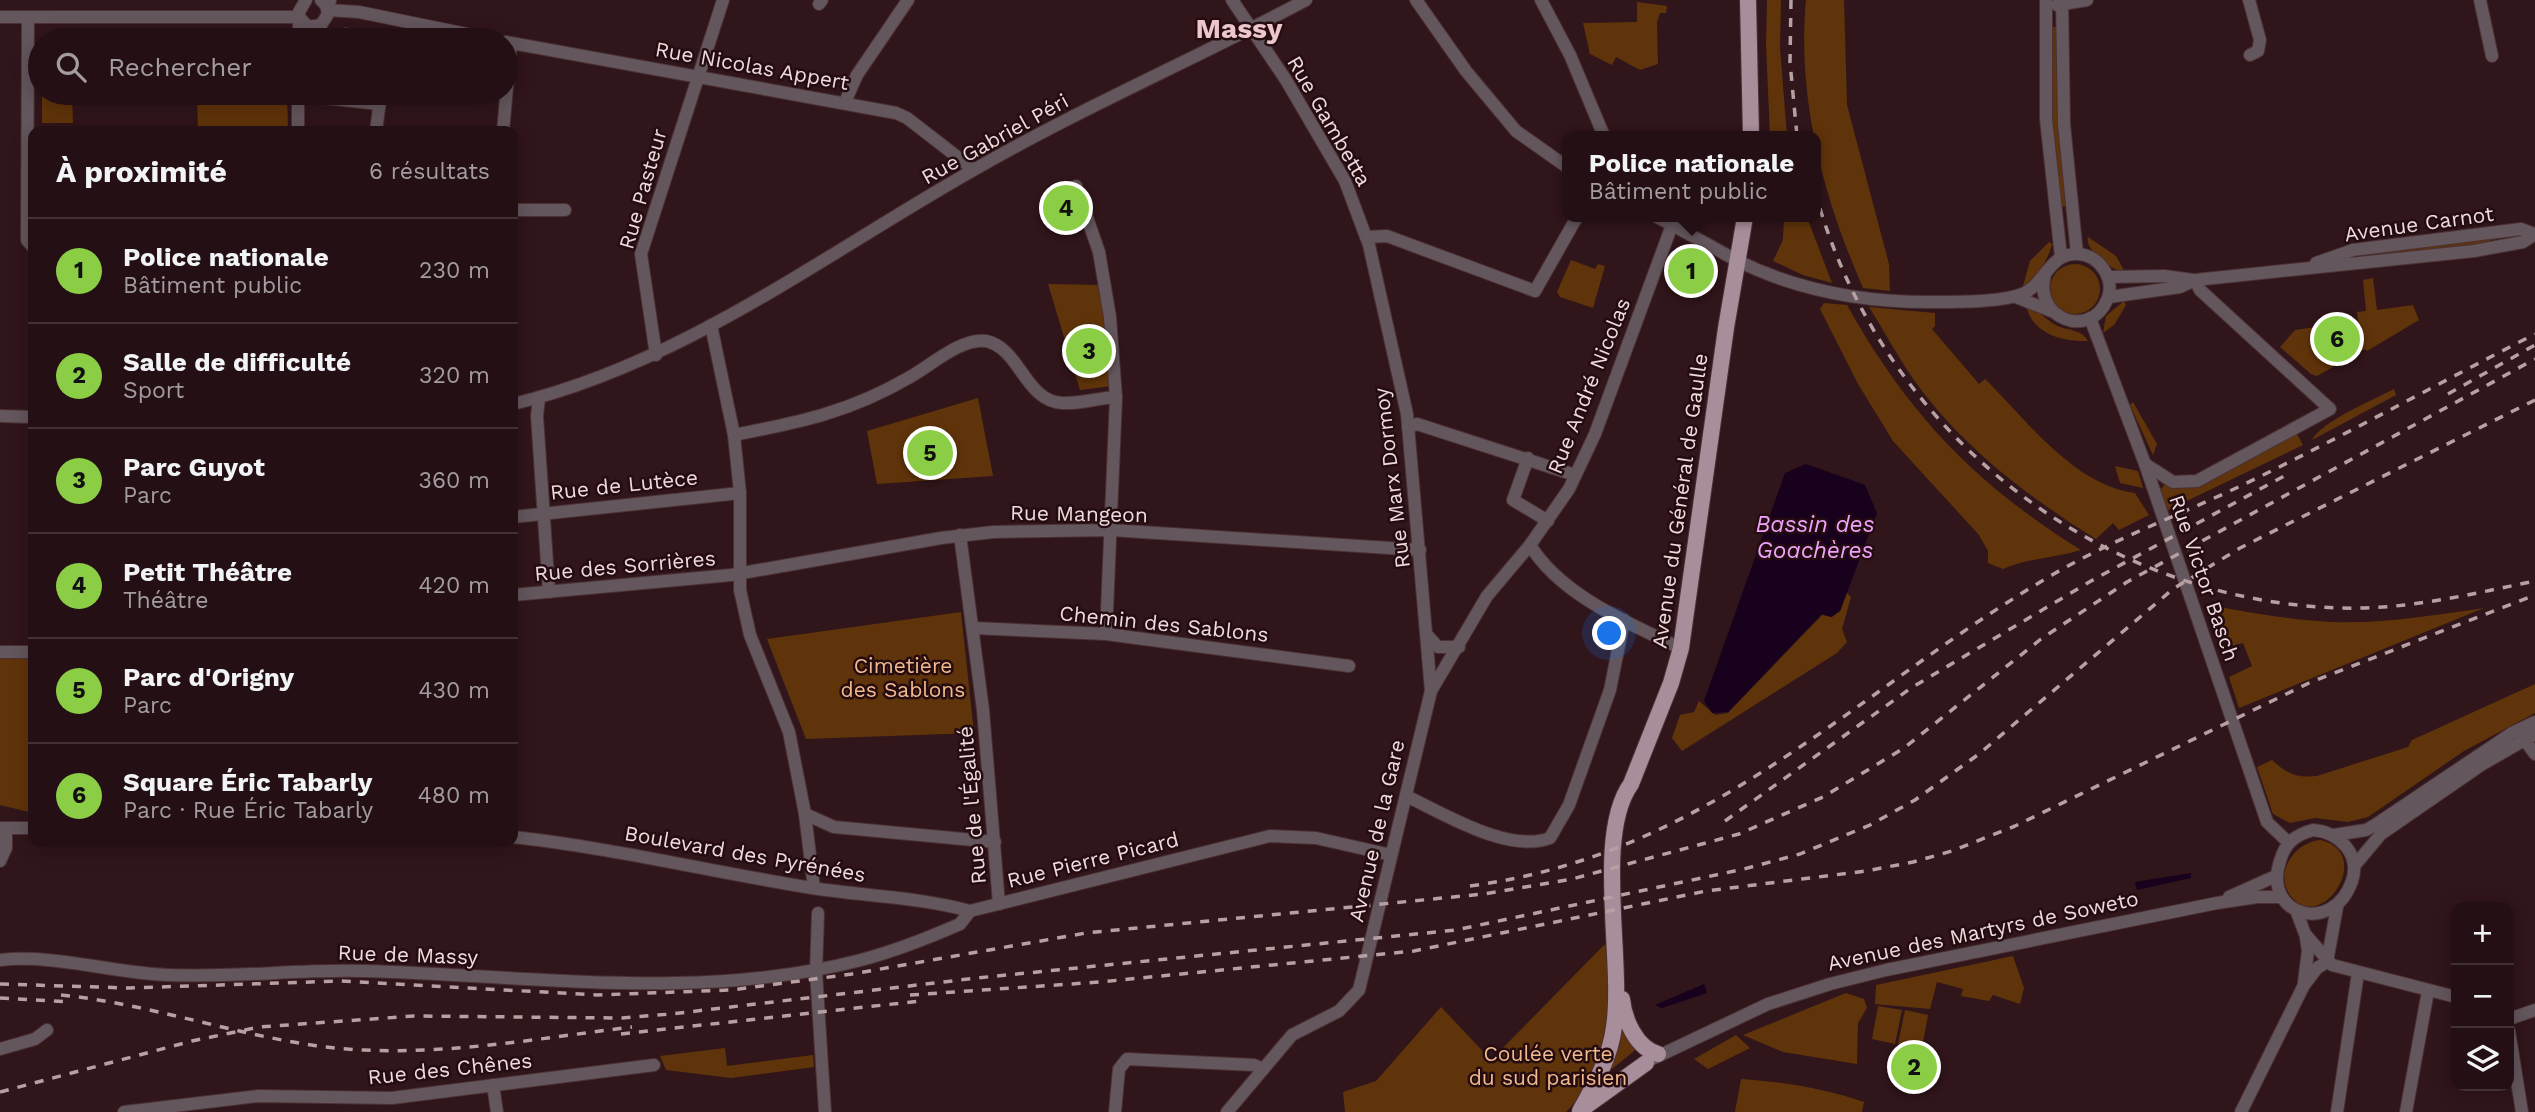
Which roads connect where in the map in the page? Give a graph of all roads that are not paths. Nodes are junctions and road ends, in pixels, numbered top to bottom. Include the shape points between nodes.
1 (306, 0) edge
2 (723, 0) edge
3 (908, 0) edge
4 (1232, 0) edge
5 (1306, 0) edge
6 (1416, 0) edge
7 (1541, 0) edge
8 (1748, 0) edge
9 (2087, 0) edge
10 (2249, 0) edge
11 (2480, 0) edge
12 (2062, 2) edge
13 (326, 3) edge
14 (2046, 3) edge
15 (0, 17) edge
16 (28, 17) junction
17 (299, 17) junction
18 (313, 27) joint
19 (300, 28) edge
20 (437, 28) edge
21 (1251, 29) junction
22 (518, 45) edge
23 (2250, 55) dead end
24 (2492, 56) dead end
25 (696, 77) junction
26 (845, 102) junction
27 (298, 105) edge
28 (379, 105) edge
29 (505, 105) edge
30 (298, 126) edge
31 (377, 126) edge
32 (503, 126) edge
33 (1602, 131) edge
34 (1751, 131) edge
35 (1562, 164) edge
36 (974, 169) junction
37 (1076, 186) dead end
38 (518, 210) edge
39 (565, 210) dead end
40 (1574, 222) edge
41 (1666, 222) edge
42 (1744, 222) edge
43 (1672, 225) junction
44 (2535, 234) edge
45 (1366, 237) junction
46 (28, 241) edge
47 (2077, 254) junction
48 (2060, 257) junction
49 (1738, 261) junction
50 (2045, 275) junction
51 (2108, 277) junction
52 (2194, 280) junction
53 (2016, 297) junction
54 (2109, 297) junction
55 (2052, 312) junction
56 (2090, 318) junction
57 (711, 325) junction
58 (656, 355) junction
59 (1115, 397) junction
60 (540, 398) junction
61 (518, 403) edge
62 (0, 416) edge
63 (28, 416) edge
64 (1408, 428) junction
65 (734, 435) junction
66 (1528, 458) junction
67 (2145, 464) junction
68 (1575, 475) junction
69 (740, 493) junction
70 (542, 514) junction
71 (518, 516) edge
72 (1548, 521) junction
73 (1111, 530) junction
74 (961, 536) junction
75 (1530, 545) junction
76 (1420, 550) junction
77 (740, 573) junction
78 (549, 592) junction
79 (518, 595) edge
80 (1624, 620) junction
81 (974, 628) junction
82 (1106, 634) junction
83 (1427, 635) junction
84 (1674, 645) dead end
85 (1459, 647) junction
86 (0, 652) edge
87 (28, 652) edge
88 (1349, 666) dead end
89 (1431, 691) junction
90 (2535, 722) edge
91 (2526, 736) edge
92 (2535, 754) edge
93 (1631, 784) junction
94 (1406, 796) junction
95 (805, 814) junction
96 (3, 828) edge
97 (28, 828) edge
98 (2334, 835) junction
99 (518, 838) edge
100 (995, 842) junction
101 (2288, 844) junction
102 (1391, 855) junction
103 (0, 861) edge
104 (2355, 865) junction
105 (2276, 876) junction
106 (814, 888) junction
107 (2281, 897) junction
108 (2217, 903) junction
109 (999, 904) junction
110 (2337, 907) junction
111 (2296, 910) junction
112 (970, 911) junction
113 (818, 913) dead end
114 (2305, 934) junction
115 (2330, 938) junction
116 (0, 960) edge
117 (2328, 962) junction
118 (816, 970) junction
119 (2358, 973) junction
120 (2304, 985) junction
121 (2428, 991) junction
122 (2451, 996) edge
123 (2535, 1010) edge
124 (2514, 1017) edge
125 (47, 1030) dead end
126 (0, 1049) edge
127 (1652, 1058) junction
128 (2514, 1062) edge
129 (654, 1065) dead end
130 (1261, 1068) junction
131 (493, 1085) junction
132 (1579, 1111) edge
133 (124, 1112) edge
134 (497, 1112) edge
135 (825, 1112) edge
136 (1115, 1112) edge
137 (1227, 1112) edge
138 (2241, 1112) edge
139 (2337, 1112) edge
140 (2406, 1112) edge
141 (2522, 1112) edge

1 - 17 street
2 - 25 street, Rue Pasteur
3 - 26 street via 857,75
4 - 21 street, Rue Gambetta
5 - 21 street, Rue Gabriel Péri
6 - 35 street via 1498,110 1528,142
7 - 33 street
8 - 34 main road
9 - 12 street
10 - 23 street via 2260,40 2259,51
11 - 24 street
12 - 14 street
12 - 47 street via 2064,124
13 - 18 street via 325,22
13 - 20 street
14 - 48 street via 2046,119
15 - 16 street
16 - 17 street
16 - 46 street
17 - 18 street
17 - 19 street
21 - 36 street, Rue Gabriel Péri
21 - 45 street, Rue Gambetta via 1345,181
22 - 25 street, Rue Nicolas Appert
25 - 26 street, Rue Nicolas Appert
25 - 58 street, Rue Pasteur via 641,254
26 - 36 street, Rue Nicolas Appert via 907,118
27 - 30 street
28 - 31 street
29 - 32 street
36 - 57 street, Rue Gabriel Péri
37 - 59 street via 1099,251 1110,317
38 - 39 street
40 - 45 street via 1535,291 1387,236
41 - 43 street
42 - 49 main road, Avenue du Général de Gaulle
43 - 49 street
43 - 68 street, Rue André Nicolas via 1595,434
44 - 52 street, Avenue Carnot via 2521,229 2353,250 2310,266
45 - 64 street, Rue Marx Dormoy
47 - 48 street
47 - 51 street via 2096,260
48 - 50 street
49 - 53 street via 1811,288 1870,299 1941,302
49 - 93 main road, Avenue du Général de Gaulle via 1682,648
50 - 53 street via 2039,285
50 - 55 street via 2042,290
51 - 52 street, Avenue Carnot
51 - 54 street
52 - 54 street, Avenue Carnot via 2180,287
52 - 67 street via 2330,409 2197,481 2173,482
53 - 55 street
54 - 56 street
55 - 56 street via 2068,320
56 - 67 street, Rue Victor Basch
57 - 58 street, Rue Gabriel Péri
57 - 65 street
58 - 60 street, Rue Gabriel Péri
59 - 65 street via 1061,403 1047,398 1005,350 985,341 964,345 864,403 806,422
59 - 73 street
60 - 61 street, Rue Gabriel Péri
60 - 70 street
62 - 63 street
64 - 66 street via 1417,424
64 - 76 street, Rue Marx Dormoy
65 - 69 street
66 - 68 street
66 - 72 street via 1513,500
67 - 101 street, Rue Victor Basch via 2267,822
68 - 72 street, Rue André Nicolas
69 - 70 street, Rue de Lutèce
69 - 77 street
70 - 71 street, Rue de Lutèce
70 - 78 street
72 - 75 street, Rue André Nicolas
73 - 74 street, Rue Mangeon
73 - 76 street, Rue Mangeon
73 - 82 street
74 - 77 street, Rue Mangeon
74 - 81 street, Rue de l'Égalité
75 - 80 street via 1543,563 1579,593
75 - 85 street, Rue André Nicolas via 1487,596
76 - 83 street, Rue Marx Dormoy
77 - 78 street, Rue des Sorrières
77 - 95 street via 747,625 789,732
78 - 79 street, Rue des Sorrières
80 - 84 street
80 - 94 street via 1610,690 1569,805 1549,838 1515,841 1487,833
81 - 82 street, Chemin des Sablons
81 - 100 street, Rue de l'Égalité
82 - 88 street, Chemin des Sablons
83 - 85 street via 1438,647
83 - 89 street, Rue Marx Dormoy
85 - 89 street, Rue André Nicolas
86 - 87 street
89 - 94 street, Avenue de la Gare
90 - 91 street
91 - 92 street
91 - 98 street via 2366,830
91 - 104 street via 2381,834
93 - 127 main road, Avenue du Général de Gaulle via 1620,848 1622,998 1631,1030
93 - 132 main road, Avenue du Général de Gaulle via 1620,806 1613,852 1614,1027 1604,1067
94 - 102 street, Avenue de la Gare
95 - 100 street via 834,827
95 - 106 street
96 - 97 street
96 - 103 street via 6,848
98 - 101 street via 2313,830
98 - 104 street via 2348,848
99 - 106 street, Boulevard des Pyrénées via 586,845
100 - 109 street, Rue de l'Égalité
101 - 105 street
102 - 109 street, Rue Pierre Picard via 1316,838 1270,836
102 - 130 street, Avenue de la Gare via 1362,980 1350,1003 1292,1035
104 - 110 street via 2348,892
105 - 107 street
105 - 108 street, Avenue des Martyrs de Soweto
106 - 112 street, Boulevard des Pyrénées
107 - 108 street, Avenue des Martyrs de Soweto
107 - 111 street
108 - 127 street, Avenue des Martyrs de Soweto via 1830,984 1768,1004
109 - 112 street, Rue Pierre Picard
110 - 111 street via 2316,914
110 - 115 street
111 - 114 street
112 - 118 street, Rue Pierre Picard via 960,924 936,935
113 - 118 street
114 - 117 street
114 - 120 street
115 - 117 street
115 - 119 street via 2336,955
116 - 118 street, Rue de Massy via 25,957 186,976 362,971 609,982 729,981
117 - 119 street
117 - 120 street
118 - 135 street
119 - 121 street
119 - 139 street
120 - 138 street
121 - 122 street
121 - 140 street
123 - 124 street
125 - 126 street via 35,1039
127 - 132 main road, Avenue des Martyrs de Soweto
128 - 141 street
129 - 131 street, Rue des Chênes
130 - 136 street via 1127,1059 1119,1069
130 - 137 street
131 - 133 street, Rue des Chênes via 392,1098 258,1097
131 - 134 street

